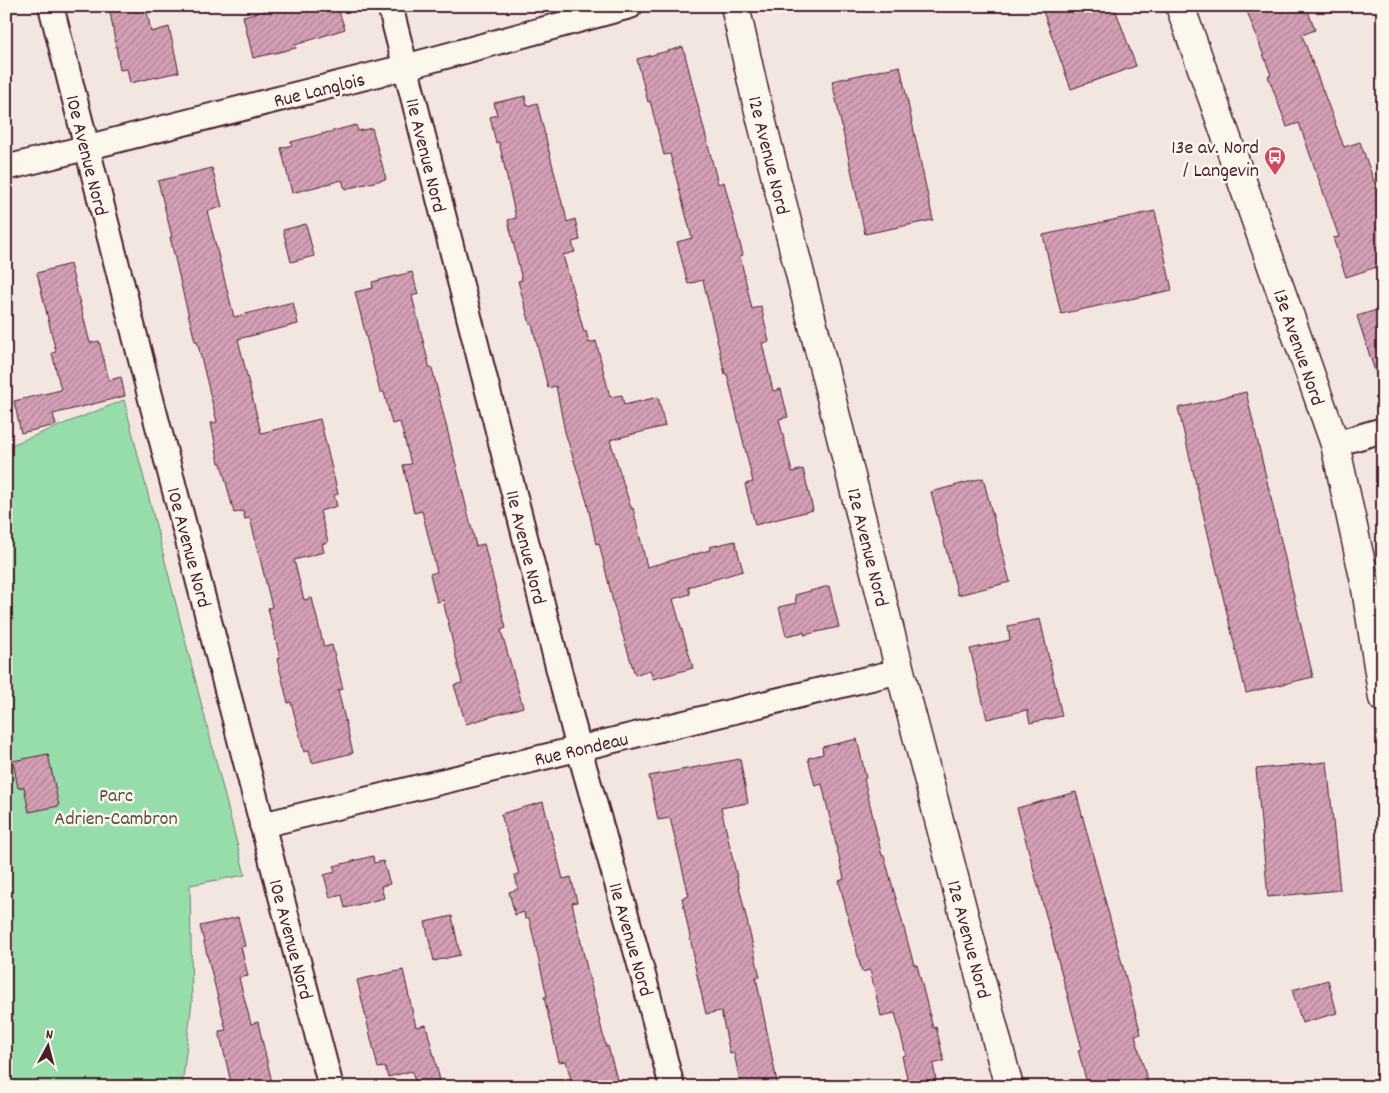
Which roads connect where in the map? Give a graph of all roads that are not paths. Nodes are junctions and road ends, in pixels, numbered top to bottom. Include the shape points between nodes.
1 (51, 6) edge
2 (390, 6) edge
3 (630, 6) edge
4 (735, 6) edge
5 (1180, 6) edge
6 (405, 68) junction
7 (87, 148) junction
8 (6, 168) edge
9 (1383, 430) edge
10 (1335, 444) junction
11 (900, 671) junction
12 (1383, 698) edge
13 (579, 748) junction
14 (262, 825) junction
15 (331, 1087) edge
16 (672, 1087) edge
17 (1009, 1087) edge

1 - 7 street, 10e Avenue Nord
2 - 6 street, 11e Avenue Nord
3 - 6 street, Rue Langlois
4 - 11 main road, 12e Avenue Nord
5 - 10 main road, 13e Avenue Nord
6 - 7 street, Rue Langlois
6 - 13 street, 11e Avenue Nord
7 - 8 street, Rue Langlois
7 - 14 street, 10e Avenue Nord
9 - 10 street
10 - 12 main road, 13e Avenue Nord via 1365,582
11 - 13 street, Rue Rondeau
11 - 17 main road, 12e Avenue Nord
13 - 14 street, Rue Rondeau
13 - 16 street, 11e Avenue Nord
14 - 15 street, 10e Avenue Nord

